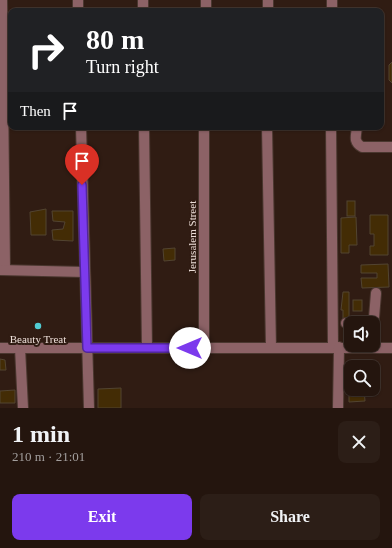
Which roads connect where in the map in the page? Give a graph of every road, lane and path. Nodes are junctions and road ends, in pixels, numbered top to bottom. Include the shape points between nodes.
1 (2, 0) edge
2 (81, 130) edge
3 (144, 130) edge
4 (204, 130) edge
5 (267, 130) edge
6 (331, 130) edge
7 (357, 130) edge
8 (392, 147) edge
9 (3, 269) edge
10 (85, 272) junction
11 (376, 293) dead end
12 (374, 316) edge
13 (336, 347) junction
14 (344, 347) edge
15 (380, 347) edge
16 (0, 348) edge
17 (20, 348) junction
18 (87, 348) junction
19 (147, 348) junction
20 (204, 348) junction
21 (271, 348) junction
22 (392, 348) edge
23 (23, 408) edge
24 (89, 408) edge
25 (338, 408) edge

1 - 9 street
2 - 10 street
3 - 19 street
4 - 20 street, Jerusalem Street
5 - 21 street
6 - 13 street
7 - 8 street via 358,145 362,147
9 - 10 street
10 - 18 street
11 - 12 street
13 - 14 street
13 - 21 street
13 - 25 street
15 - 22 street
16 - 17 street
17 - 18 street
17 - 23 street
18 - 19 street
18 - 24 street
19 - 20 street
20 - 21 street

